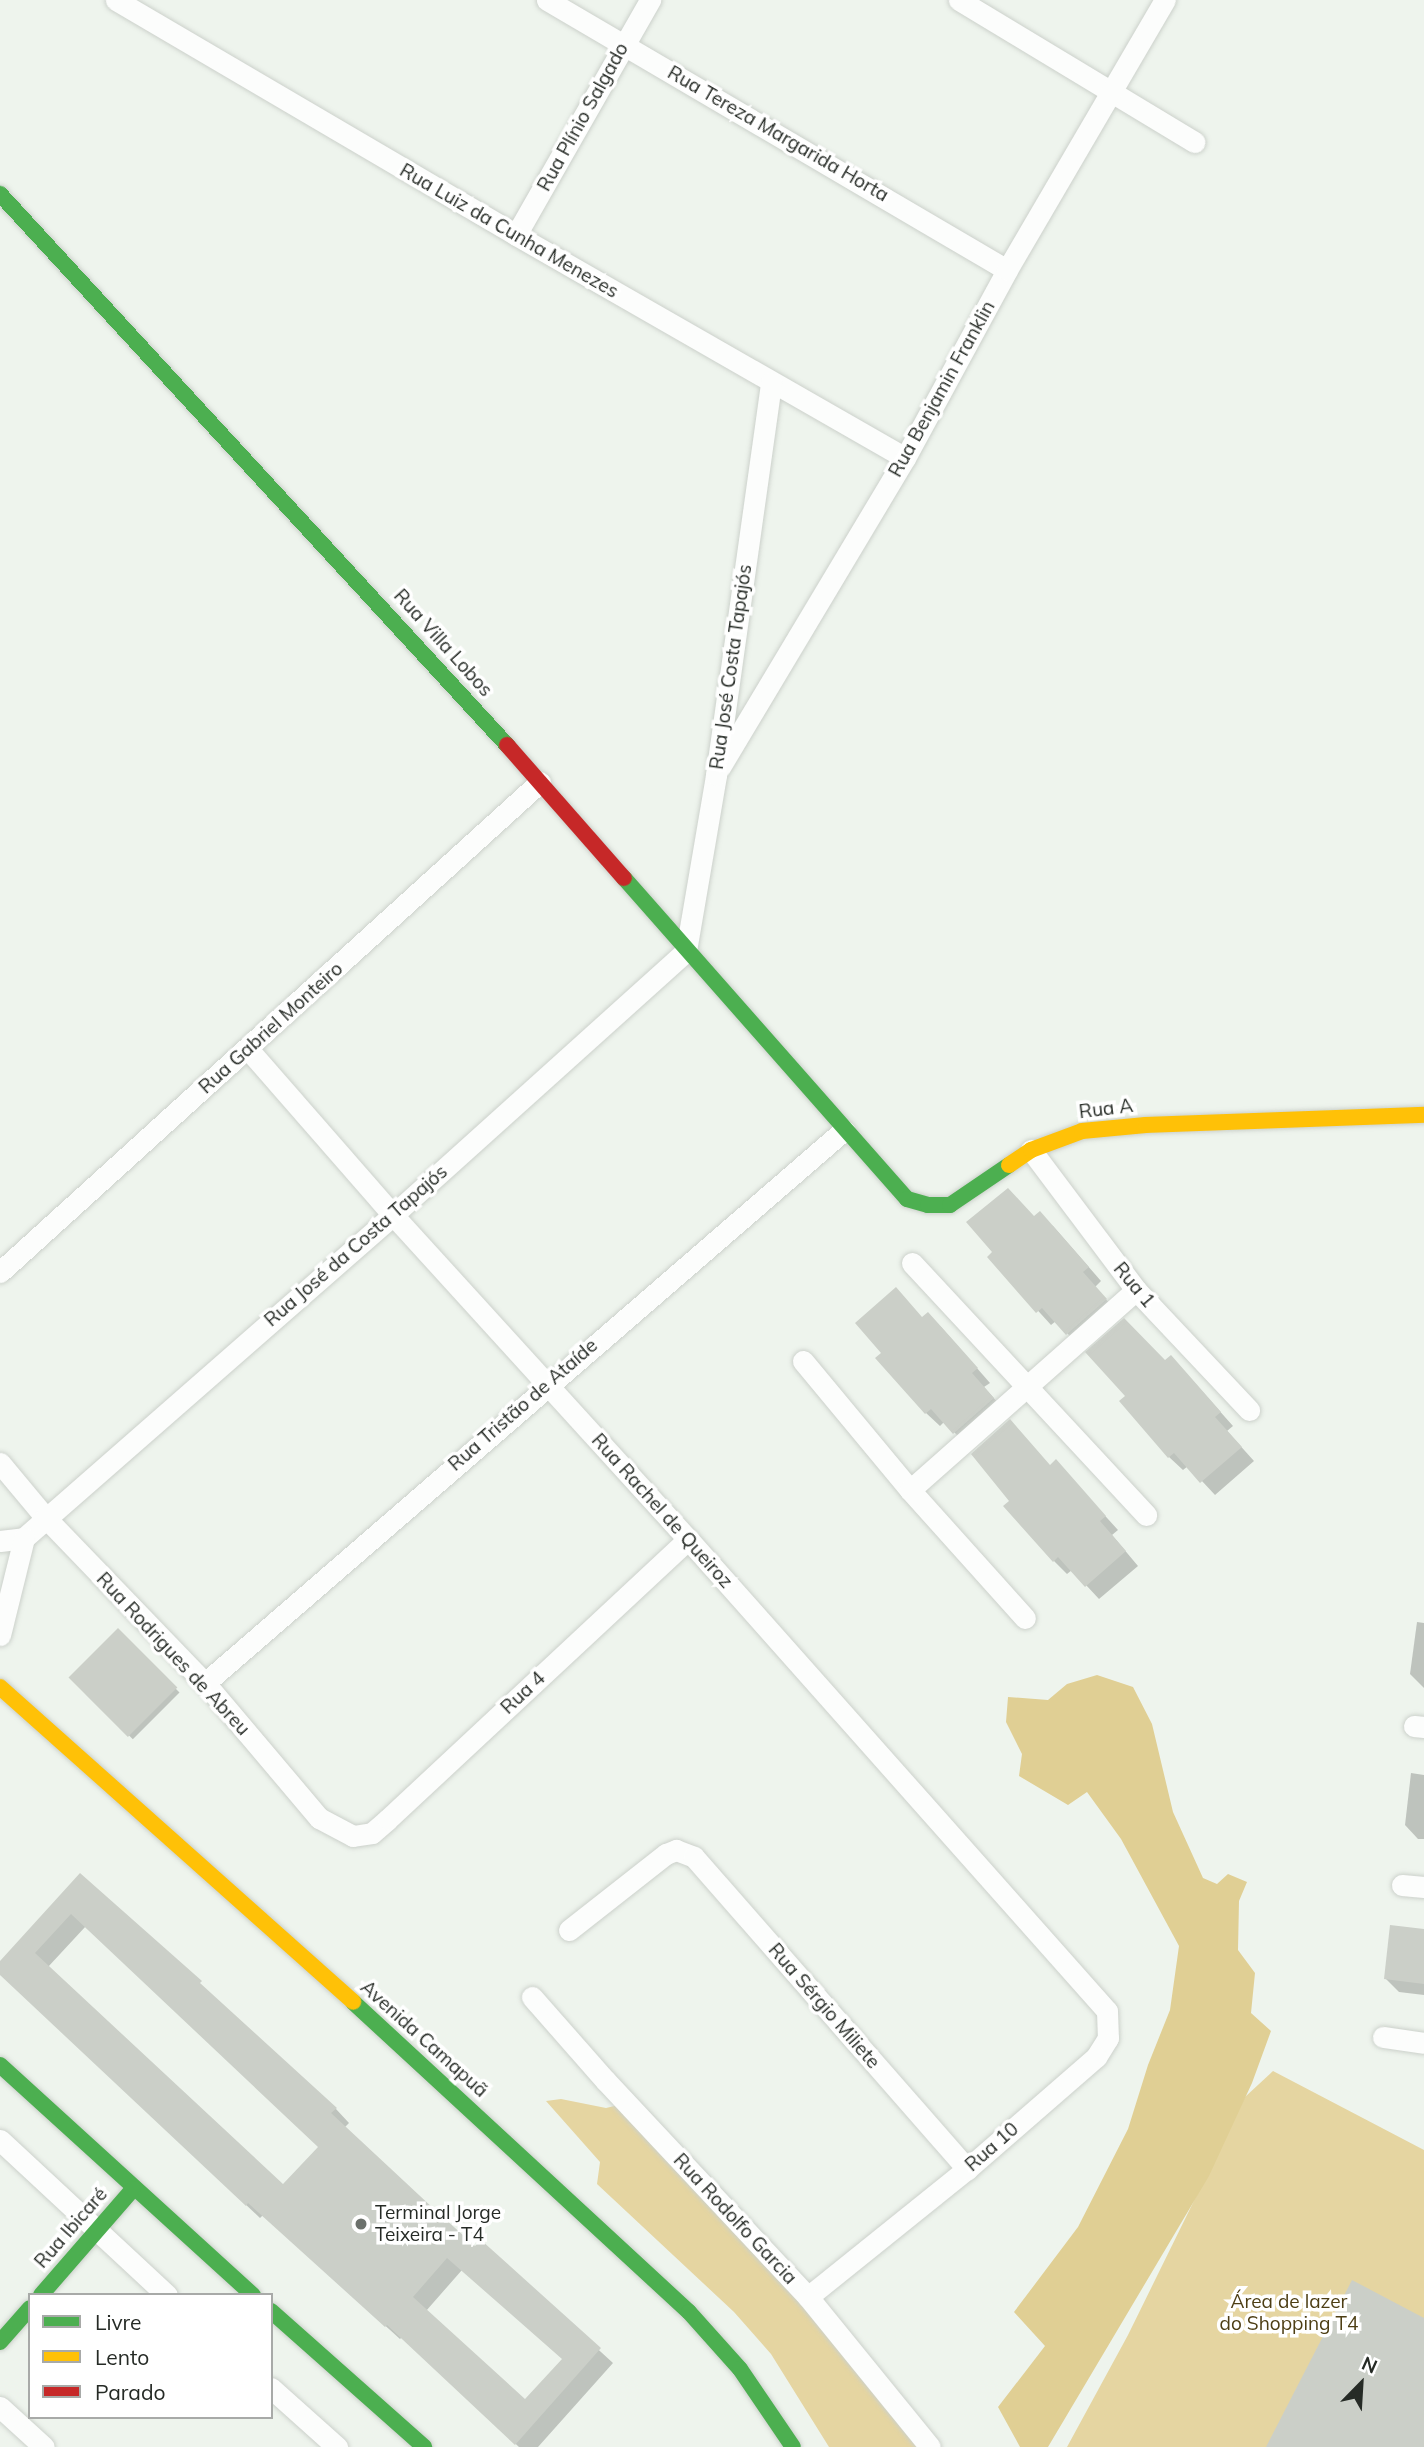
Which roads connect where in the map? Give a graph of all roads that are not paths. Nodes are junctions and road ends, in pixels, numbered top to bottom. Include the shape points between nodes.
1 (116, 0) edge
2 (547, 0) edge
3 (650, 0) edge
4 (960, 0) edge
5 (1165, 0) edge
6 (624, 44) junction
7 (1113, 90) junction
8 (1194, 142) dead end
9 (0, 194) edge
10 (516, 236) junction
11 (1007, 270) junction
12 (771, 383) junction
13 (905, 458) junction
14 (716, 775) junction
15 (540, 782) junction
16 (686, 951) junction
17 (248, 1049) junction
18 (1424, 1115) edge
19 (844, 1130) junction
20 (1031, 1150) junction
21 (393, 1215) junction
22 (912, 1264) dead end
23 (0, 1272) edge
24 (1136, 1290) junction
25 (803, 1361) dead end
26 (546, 1385) junction
27 (1028, 1386) junction
28 (1249, 1410) dead end
29 (0, 1463) edge
30 (911, 1490) junction
31 (1146, 1515) dead end
32 (45, 1517) junction
33 (24, 1538) junction
34 (688, 1539) junction
35 (0, 1541) edge
36 (1025, 1618) dead end
37 (0, 1635) edge
38 (205, 1683) junction
39 (0, 1687) edge
40 (353, 1836) joint
41 (1402, 1885) dead end
42 (1424, 1887) edge
43 (569, 1930) dead end
44 (1075, 1973) joint
45 (532, 1997) dead end
46 (1383, 2037) dead end
47 (1424, 2043) edge
48 (0, 2065) edge
49 (0, 2140) edge
50 (967, 2169) junction
51 (133, 2189) junction
52 (96, 2231) junction
53 (43, 2293) edge
54 (165, 2293) edge
55 (251, 2293) edge
56 (808, 2297) junction
57 (28, 2310) edge
58 (273, 2313) edge
59 (0, 2342) edge
60 (273, 2390) edge
61 (0, 2407) edge
62 (44, 2447) edge
63 (337, 2447) edge
64 (424, 2447) edge
65 (793, 2447) edge
66 (930, 2447) edge

1 - 10 street, Rua Luiz da Cunha Menezes
2 - 6 street, Rua Tereza Margarida Horta
3 - 6 street, Rua Plínio Salgado
4 - 7 street
5 - 7 street, Rua Benjamin Franklin
6 - 10 street, Rua Plínio Salgado
6 - 11 street, Rua Tereza Margarida Horta
7 - 8 street
7 - 11 street, Rua Benjamin Franklin
9 - 15 street, Rua Villa Lobos
10 - 12 street, Rua Luiz da Cunha Menezes
11 - 13 street, Rua Benjamin Franklin
12 - 13 street, Rua Luiz da Cunha Menezes
12 - 14 street, Rua José Costa Tapajós
13 - 14 street, Rua Benjamin Franklin
14 - 16 street, Rua José Costa Tapajós
15 - 16 street, Rua Villa Lobos
15 - 17 street, Rua Gabriel Monteiro
16 - 19 street, Rua Villa Lobos
16 - 21 street, Rua José da Costa Tapajós
17 - 21 street, Rua Rachel de Queiroz
17 - 23 street, Rua Gabriel Monteiro
18 - 20 street, Rua A via 1146,1125 1082,1131
19 - 20 street, Rua A via 898,1191 928,1206 950,1205
19 - 26 street, Rua Tristão de Ataíde
20 - 24 street, Rua 1
21 - 26 street, Rua Rachel de Queiroz
21 - 32 street, Rua José da Costa Tapajós
22 - 27 street
24 - 27 street
24 - 28 street, Rua 1
25 - 30 street
26 - 34 street, Rua Rachel de Queiroz
26 - 38 street, Rua Tristão de Ataíde
27 - 30 street
27 - 31 street
29 - 32 street, Rua Rodrigues de Abreu
30 - 36 street
32 - 33 street, Rua José da Costa Tapajós
32 - 38 street, Rua Rodrigues de Abreu
33 - 35 street
33 - 37 street
34 - 40 street, Rua 4 via 380,1826 368,1835
34 - 44 street, Rua Rachel de Queiroz
38 - 40 street, Rua Rodrigues de Abreu via 319,1818
39 - 65 street, Avenida Camapuã via 430,2071 689,2312 740,2369
41 - 42 street
43 - 50 street, Rua Sérgio Miliete via 666,1854 676,1850 694,1857
44 - 50 street, Rua 10 via 1107,2011 1108,2038 1096,2057
45 - 56 street, Rua Rodolfo Garcia
46 - 47 street
48 - 51 street
49 - 52 street
50 - 56 street, Rua 10
51 - 52 street, Rua Ibicaré
51 - 55 street
52 - 53 street, Rua Ibicaré
52 - 54 street
56 - 66 street, Rua Rodolfo Garcia
57 - 59 street
58 - 64 street
60 - 63 street
61 - 62 street

